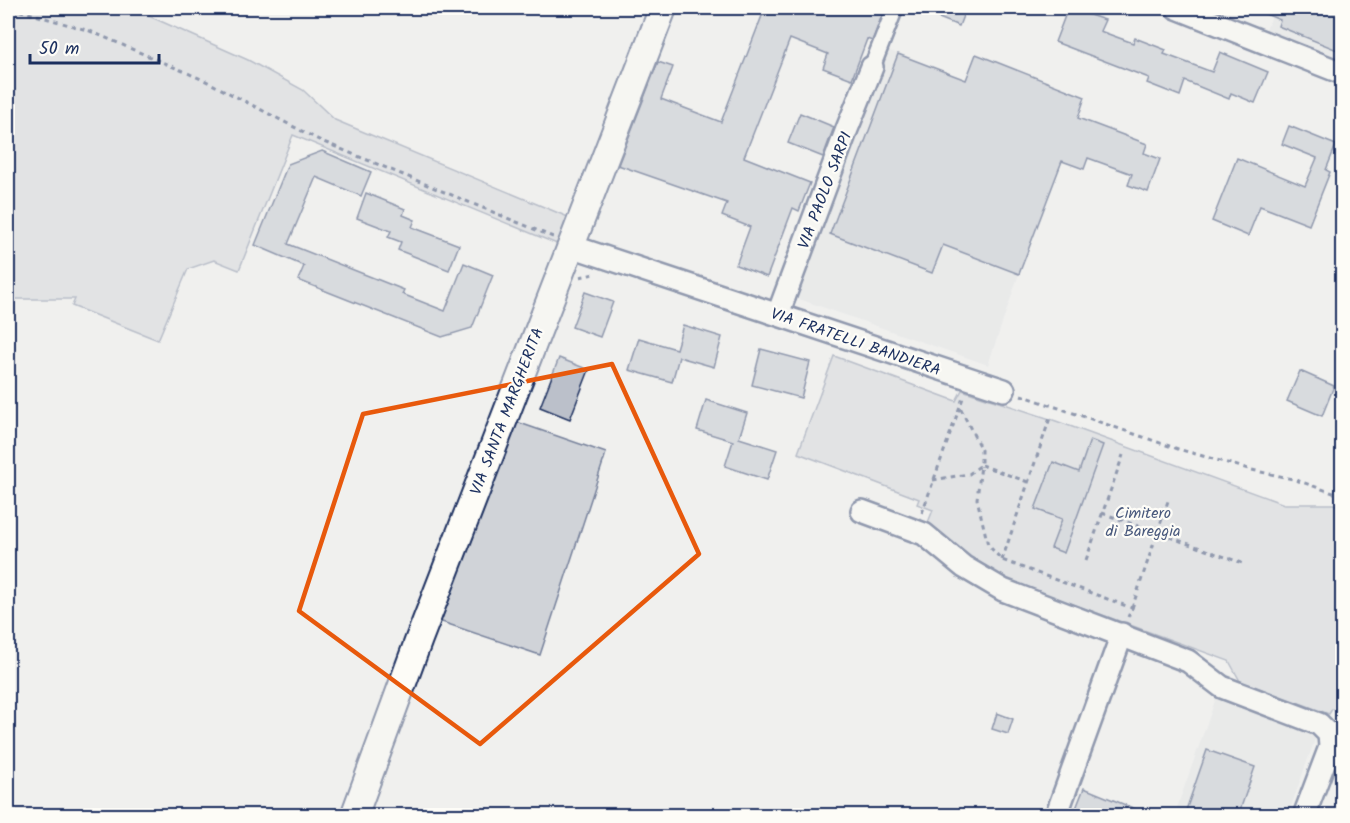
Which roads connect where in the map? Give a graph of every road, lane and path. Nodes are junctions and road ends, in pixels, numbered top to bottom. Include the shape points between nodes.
1 (11, 8) edge
2 (663, 8) edge
3 (895, 8) edge
4 (1177, 8) edge
5 (1204, 12) edge
6 (872, 67) joint
7 (1342, 73) edge
8 (566, 244) junction
9 (778, 314) junction
10 (970, 379) junction
11 (1004, 390) joint
12 (960, 407) junction
13 (1051, 416) dead end
14 (1123, 455) dead end
15 (981, 465) junction
16 (933, 480) junction
17 (1028, 482) junction
18 (1342, 496) edge
19 (1168, 501) dead end
20 (862, 511) dead end
21 (1102, 513) junction
22 (915, 531) junction
23 (1157, 532) junction
24 (1002, 560) junction
25 (1086, 560) dead end
26 (1245, 564) dead end
27 (1132, 608) junction
28 (1122, 634) junction
29 (354, 816) edge
30 (1056, 816) edge
31 (1304, 816) edge

1 - 8 path via 90,31 206,81 319,140
2 - 8 street, VIA SANTA MARGHERITA
3 - 6 street
4 - 5 street
5 - 7 street
6 - 9 street, VIA PAOLO SARPI
8 - 9 street, VIA FRATELLI BANDIERA
8 - 29 street, VIA SANTA MARGHERITA
9 - 10 street, VIA FRATELLI BANDIERA
10 - 11 street, VIA FRATELLI BANDIERA
10 - 12 path
11 - 18 path via 1178,450 1293,478
12 - 15 path via 981,450
12 - 16 path
13 - 17 path
14 - 21 path
15 - 16 path via 969,474
15 - 17 path
15 - 24 path via 977,499 988,545
16 - 22 path
17 - 24 path
19 - 23 path
20 - 22 street
21 - 23 path
21 - 25 path
22 - 28 street via 1003,590
23 - 26 path
23 - 27 path
24 - 27 path
27 - 28 path
28 - 30 street
28 - 31 street via 1188,661 1222,687 1319,724 1329,734 1330,747

